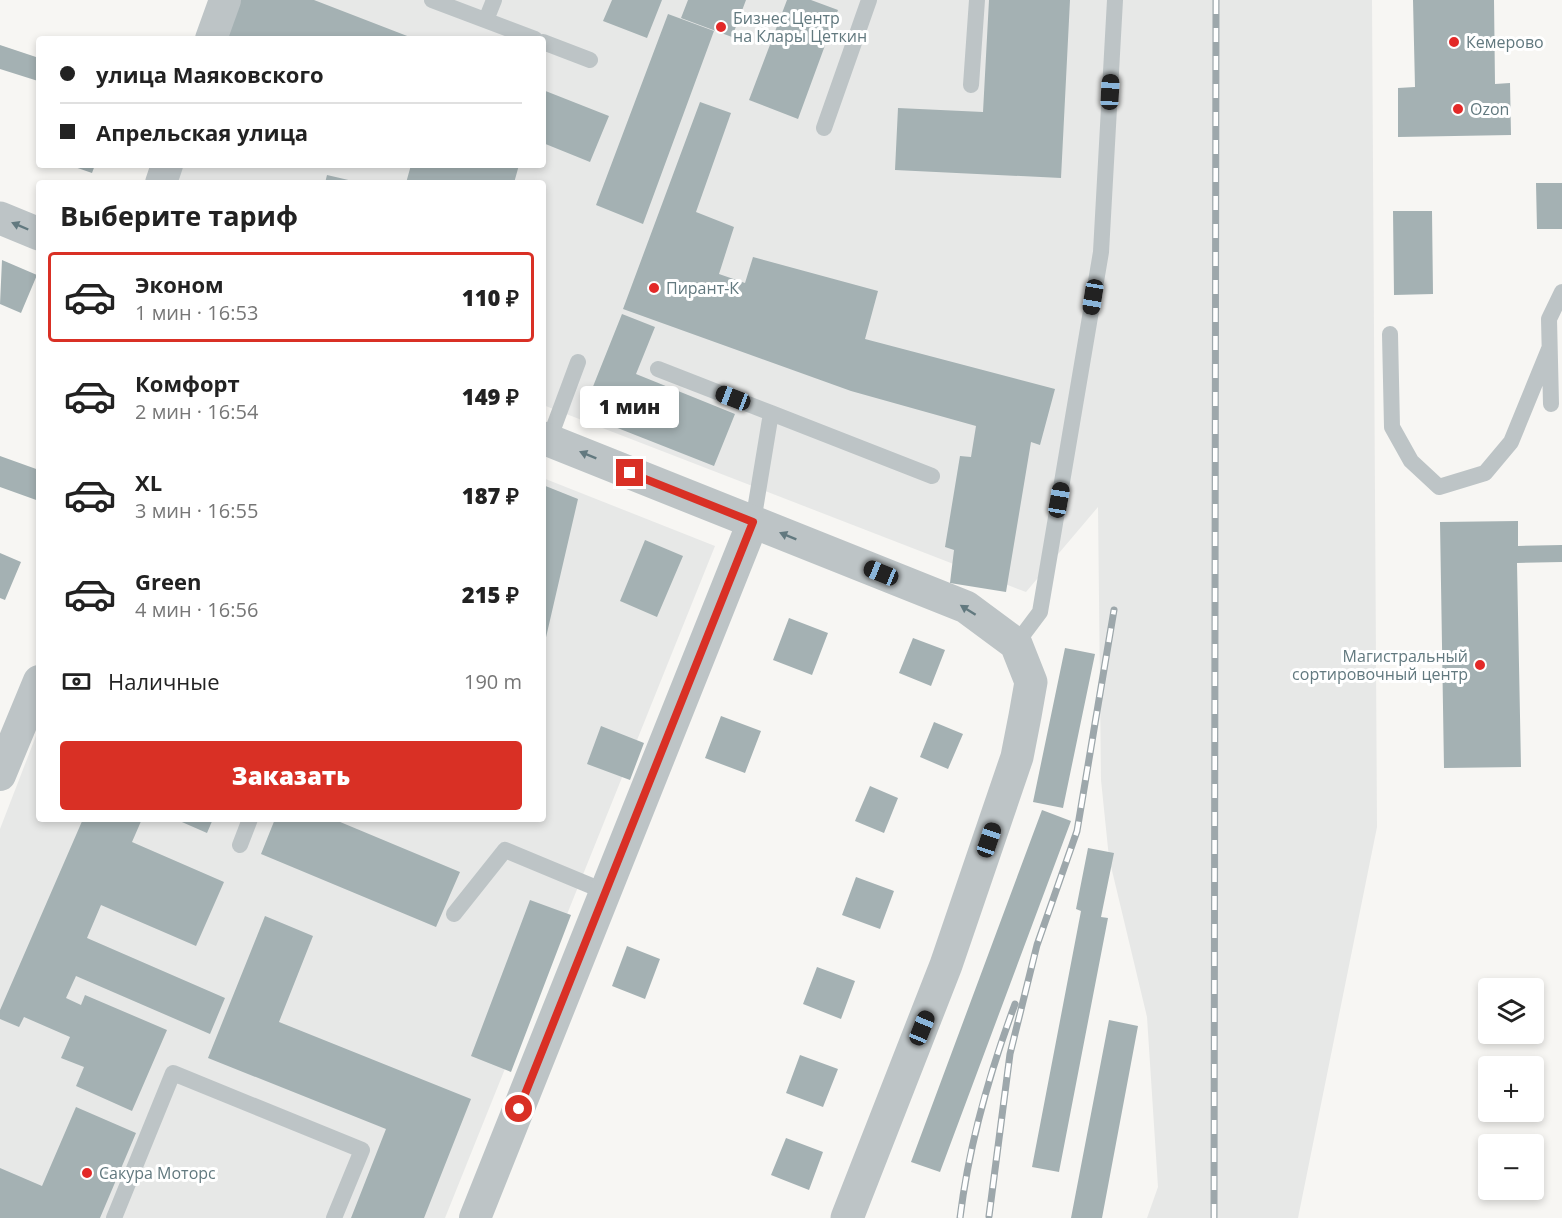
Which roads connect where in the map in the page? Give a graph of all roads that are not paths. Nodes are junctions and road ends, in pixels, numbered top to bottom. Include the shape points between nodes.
1 (225, 0) edge
2 (432, 0) edge
3 (494, 0) edge
4 (869, 0) edge
5 (977, 0) edge
6 (1115, 0) edge
7 (486, 20) junction
8 (212, 36) edge
9 (527, 36) edge
10 (546, 43) edge
11 (590, 60) dead end
12 (971, 85) dead end
13 (824, 128) dead end
14 (0, 218) edge
15 (36, 233) edge
16 (1562, 292) edge
17 (1389, 334) dead end
18 (1549, 349) junction
19 (578, 362) dead end
20 (658, 369) dead end
21 (1551, 404) dead end
22 (771, 413) junction
23 (546, 439) edge
24 (932, 476) dead end
25 (753, 522) junction
26 (1016, 644) junction
27 (36, 688) edge
28 (0, 774) edge
29 (249, 822) edge
30 (240, 845) dead end
31 (606, 892) junction
32 (454, 914) dead end
33 (114, 1218) edge
34 (334, 1218) edge
35 (476, 1218) edge
36 (846, 1218) edge

1 - 8 street
2 - 7 lane
3 - 7 lane
4 - 13 lane
5 - 12 lane
6 - 26 lane via 1101,252 1040,612
7 - 9 lane
10 - 11 lane
15 -> 14 street
16 - 18 lane via 1549,319
17 - 18 lane via 1392,427 1411,461 1439,487 1485,472 1511,442
18 - 21 lane
19 - 23 lane
20 - 22 lane
22 - 24 lane
22 - 25 lane
25 -> 23 street
26 -> 25 street via 966,607
25 - 31 street
26 - 36 street via 1031,682 1017,757 946,965
27 - 28 street
29 - 30 lane
31 - 32 lane via 505,850
31 - 35 street
33 - 34 lane via 173,1073 362,1150

